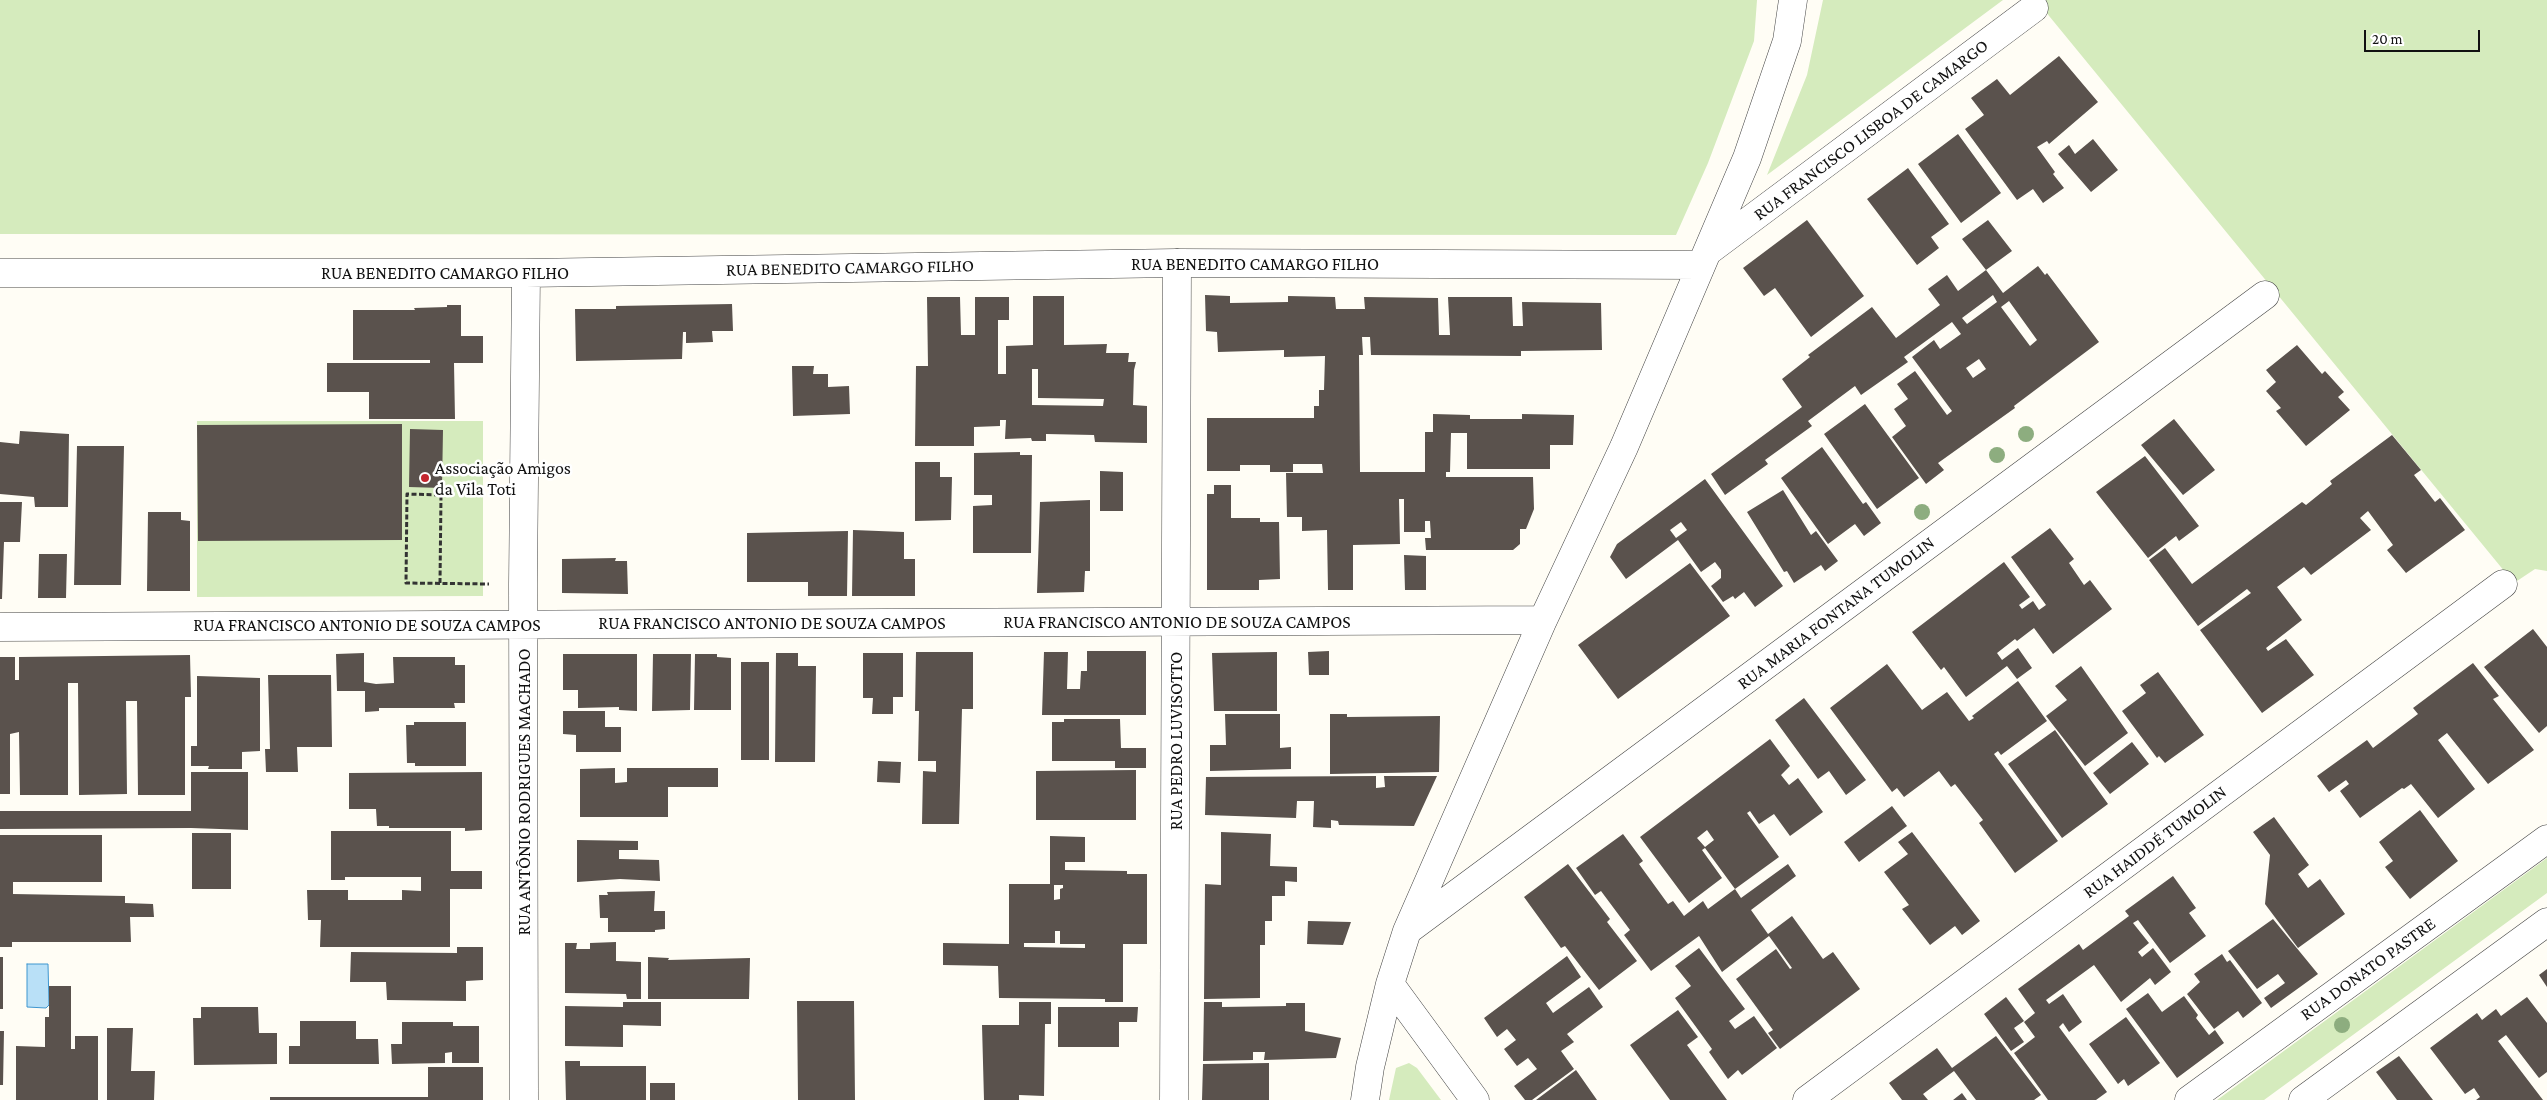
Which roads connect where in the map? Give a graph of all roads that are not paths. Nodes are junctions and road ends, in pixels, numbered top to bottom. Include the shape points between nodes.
1 (1793, 0) edge
2 (2034, 8) dead end
3 (1704, 259) junction
4 (1177, 263) junction
5 (0, 273) edge
6 (526, 273) junction
7 (2265, 295) dead end
8 (2503, 584) dead end
9 (1543, 620) junction
10 (1176, 622) junction
11 (524, 624) junction
12 (0, 627) edge
13 (2547, 839) edge
14 (2547, 922) edge
15 (1406, 931) junction
16 (1390, 984) junction
17 (524, 1100) edge
18 (1174, 1100) edge
19 (1365, 1100) edge
20 (1475, 1100) edge
21 (1807, 1100) edge
22 (2189, 1100) edge
23 (2303, 1100) edge

1 - 3 street via 1787,40 1774,80 1747,158
2 - 3 street, RUA FRANCISCO LISBOA DE CAMARGO
3 - 4 street, RUA BENEDITO CAMARGO FILHO
3 - 9 street via 1624,447
4 - 6 street, RUA BENEDITO CAMARGO FILHO
4 - 10 street, RUA PEDRO LUVISOTTO
5 - 6 street, RUA BENEDITO CAMARGO FILHO
6 - 11 street, RUA ANTÔNIO RODRIGUES MACHADO
7 - 15 street, RUA MARIA FONTANA TUMOLIN
8 - 21 street, RUA HAIDDÉ TUMOLIN
9 - 10 street, RUA FRANCISCO ANTONIO DE SOUZA CAMPOS
9 - 15 street
10 - 11 street, RUA FRANCISCO ANTONIO DE SOUZA CAMPOS
10 - 18 street, RUA PEDRO LUVISOTTO
11 - 12 street, RUA FRANCISCO ANTONIO DE SOUZA CAMPOS
11 - 17 street, RUA ANTÔNIO RODRIGUES MACHADO
13 - 22 street, RUA DONATO PASTRE
14 - 23 street
15 - 16 street
16 - 19 street
16 - 20 street

